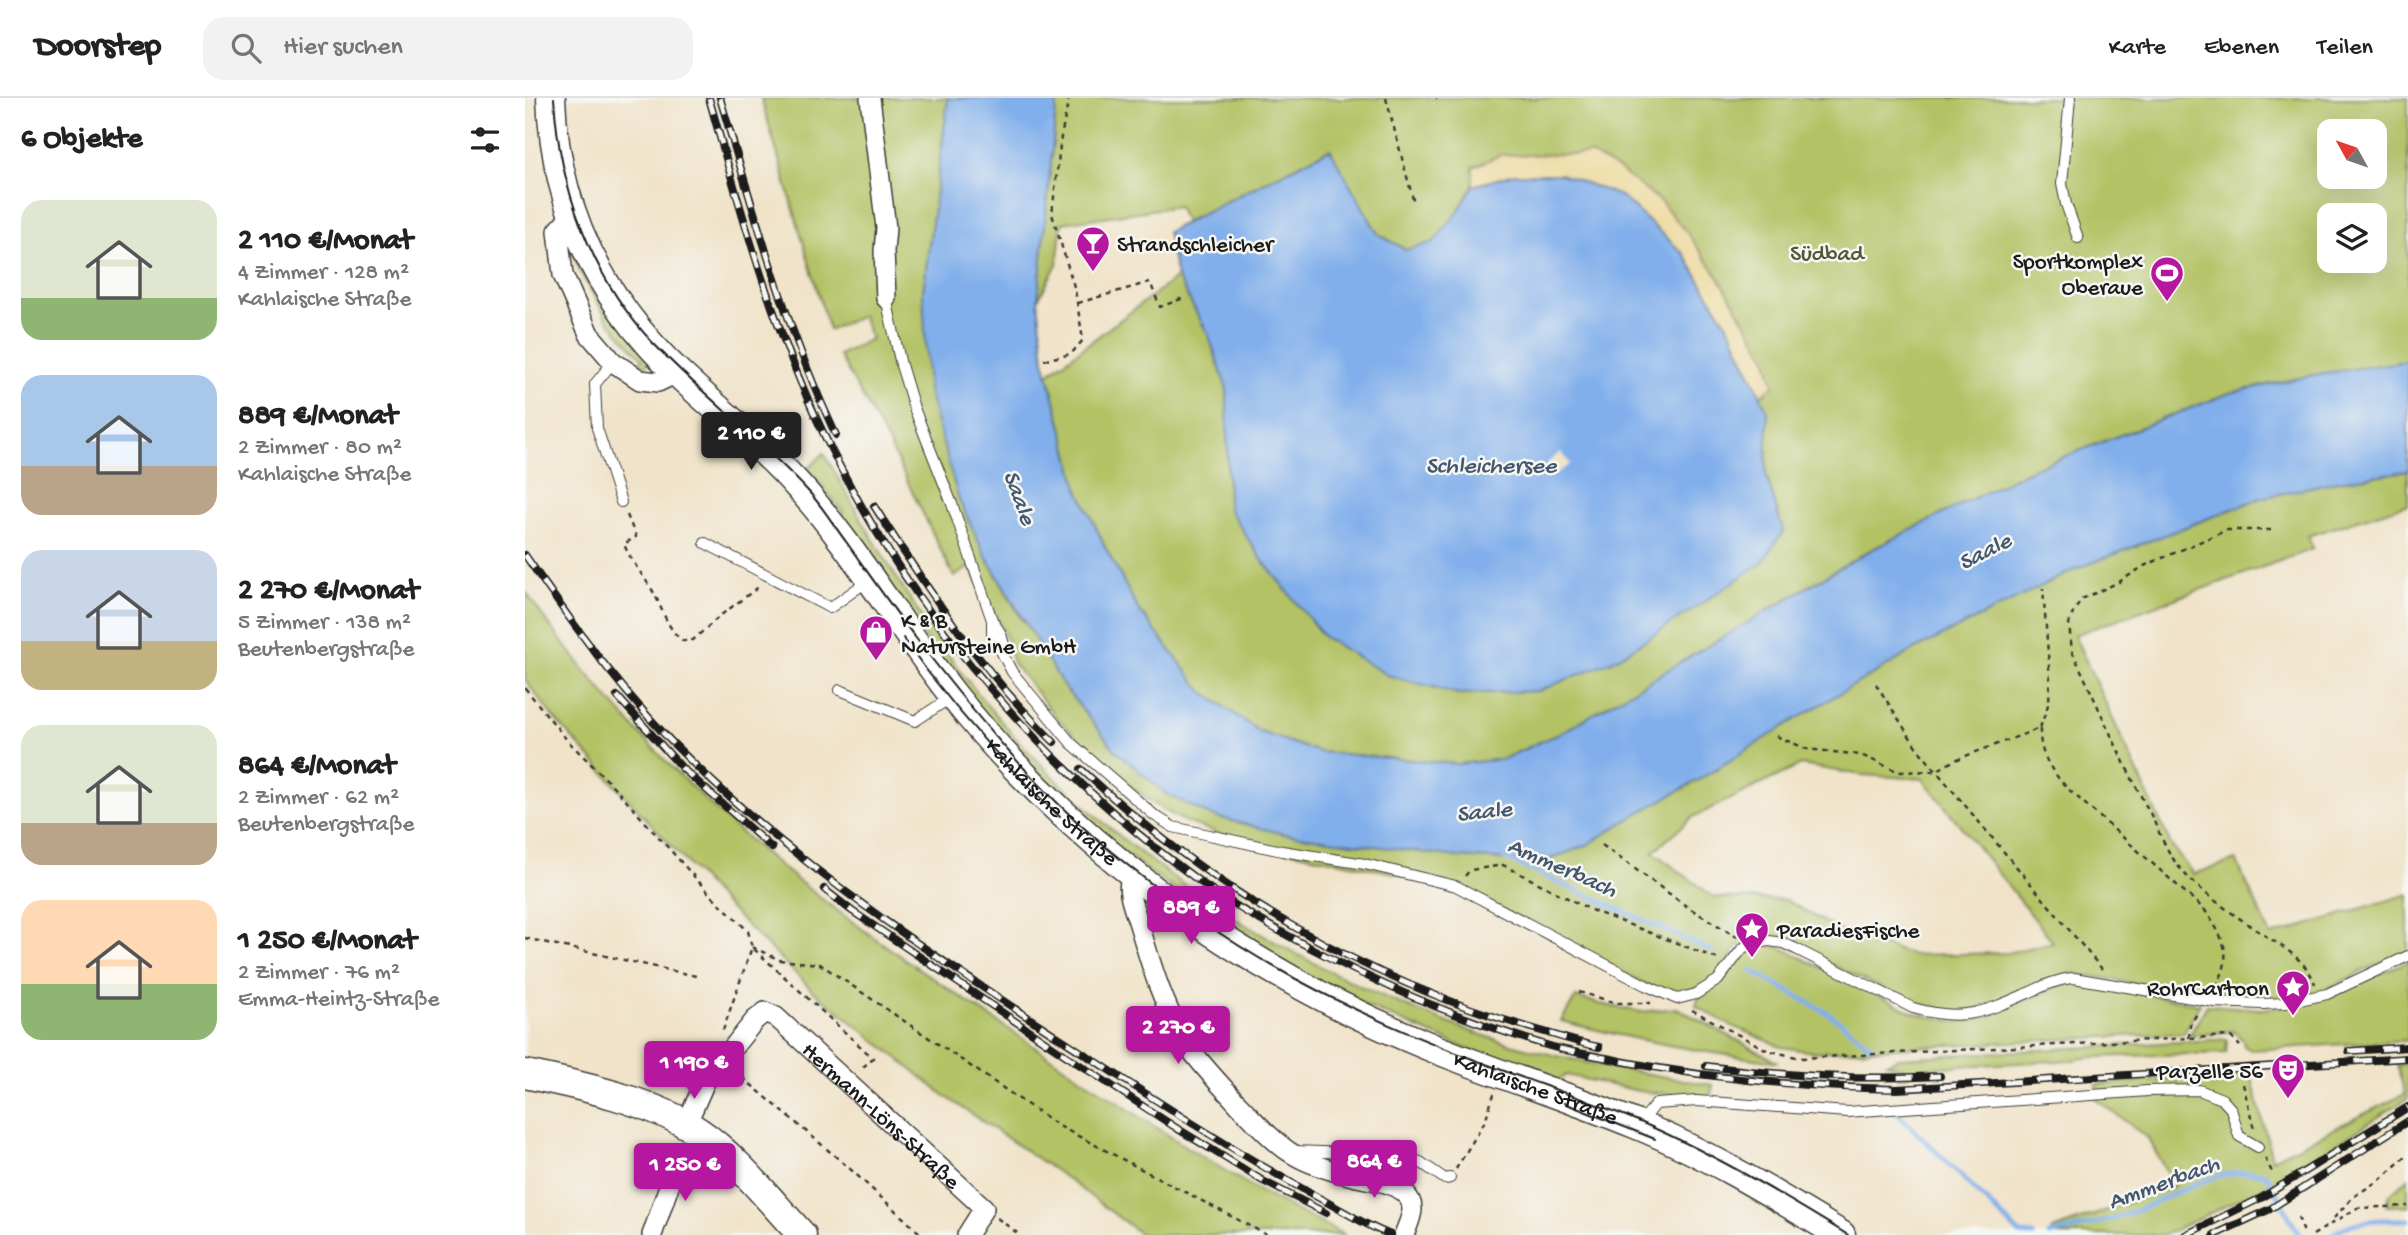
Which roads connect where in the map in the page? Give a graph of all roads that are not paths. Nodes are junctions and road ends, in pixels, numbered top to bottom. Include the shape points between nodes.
1 (551, 98) edge
2 (870, 98) edge
3 (2070, 98) edge
4 (571, 216) junction
5 (2078, 238) dead end
6 (886, 298) joint
7 (613, 362) junction
8 (677, 373) junction
9 (621, 502) road end
10 (705, 543) dead end
11 (870, 580) junction
12 (840, 690) dead end
13 (953, 695) junction
14 (1133, 873) junction
15 (2408, 956) edge
16 (525, 1074) edge
17 (686, 1125) junction
18 (1639, 1125) junction
19 (2258, 1147) dead end
20 (1289, 1152) junction
21 (679, 1157) dead end
22 (1450, 1178) road end
23 (652, 1235) edge
24 (802, 1235) edge
25 (967, 1235) edge
26 (1404, 1235) edge
27 (1841, 1235) edge

1 - 4 main road, Kahlaische Straße via 552,136
2 - 6 street via 886,228
3 - 5 lane via 2062,184
4 - 7 street via 558,231 563,275 589,334
4 - 8 main road, Kahlaische Straße via 597,272 632,325
6 - 15 lane via 914,408 1012,672 1071,743 1174,827 1456,886 1677,999 1709,987 1749,944 1769,941 1783,943 1913,1008 1956,1016 1979,1013 2067,978 2206,1000 2262,1004 2316,998
7 - 8 street via 641,380 658,383
7 - 9 lane via 595,384 597,428
8 - 11 main road, Kahlaische Straße via 794,481
10 - 11 lane via 829,608
11 - 13 main road, Kahlaische Straße
12 - 13 lane via 915,721
13 - 14 main road, Kahlaische Straße via 1009,760
14 - 18 main road, Kahlaische Straße via 1269,968 1350,1012 1431,1048
14 - 20 street via 1129,887 1147,951 1178,1029 1217,1081
16 - 17 main road via 661,1111
17 - 24 main road via 737,1165
17 - 25 street, Hermann-Löns-Straße via 707,1077 754,1020 765,1013 776,1017 984,1208
18 - 19 lane via 1655,1104 1697,1101 1847,1112 2199,1090 2222,1099 2231,1109 2239,1136
18 - 27 main road, Kahlaische Straße
20 - 22 lane via 1402,1156 1420,1162 1445,1180
20 - 26 street via 1320,1166 1395,1187 1411,1201 1413,1212
21 - 23 street

